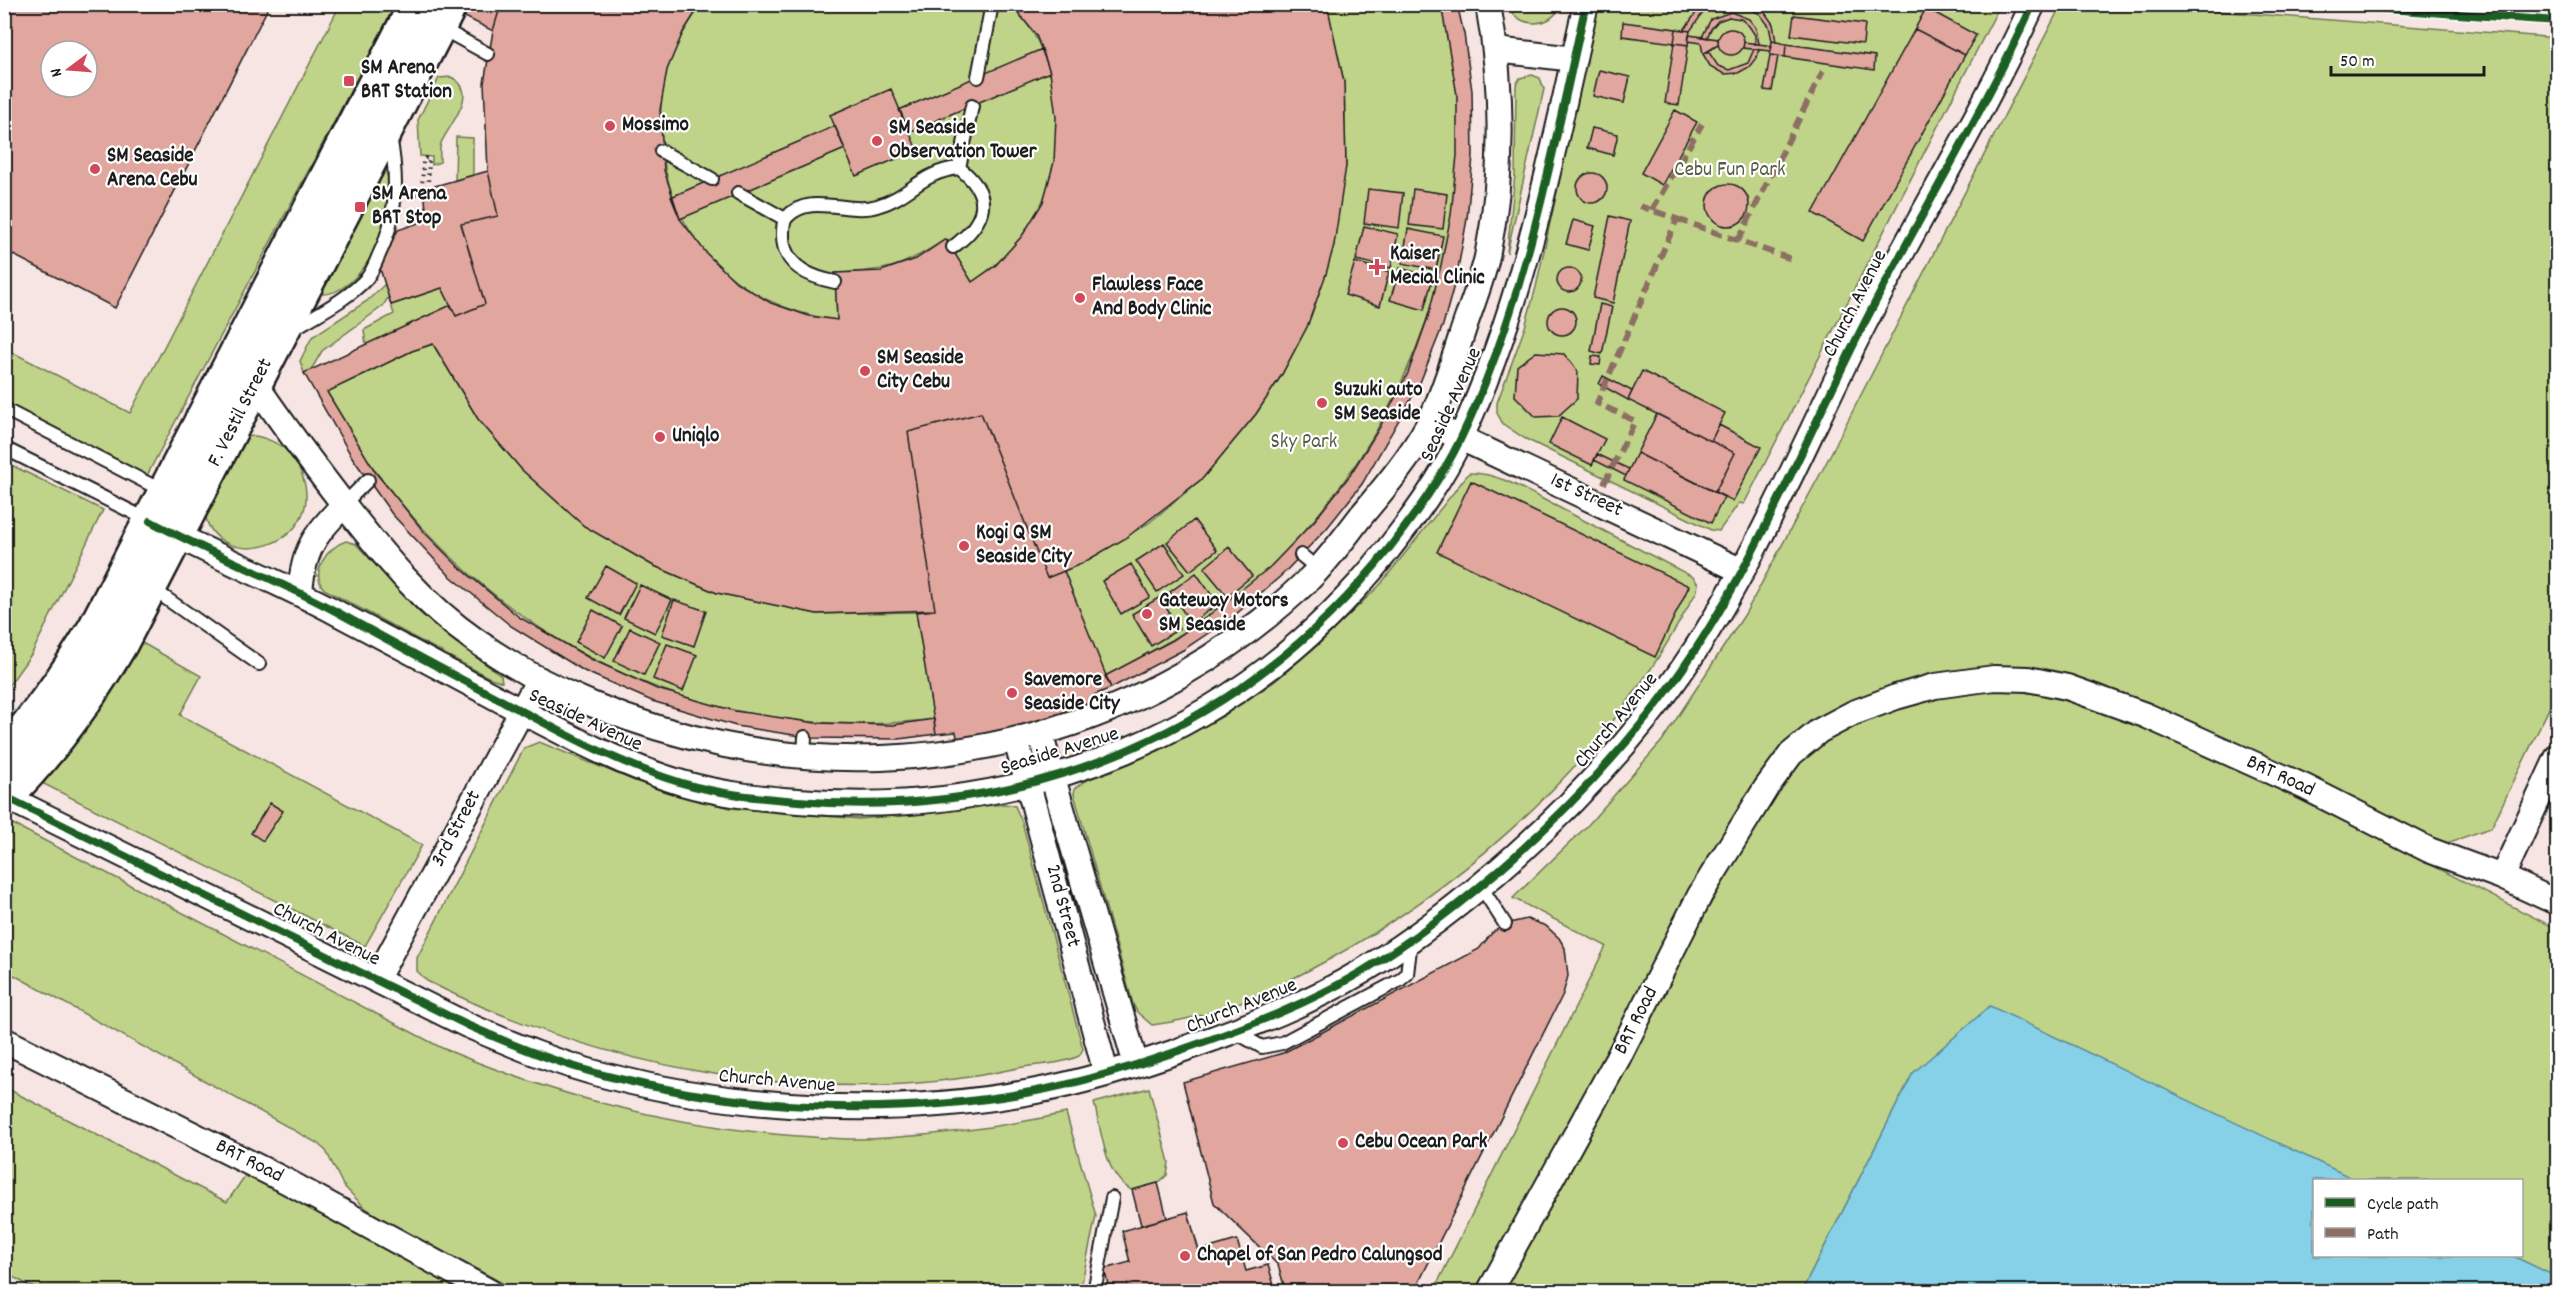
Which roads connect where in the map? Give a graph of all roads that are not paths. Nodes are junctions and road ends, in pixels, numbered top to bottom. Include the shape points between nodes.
1 (992, 4) edge
2 (1488, 4) edge
3 (1586, 4) edge
4 (2033, 4) edge
5 (434, 13) edge
6 (1496, 50) junction
7 (488, 54) dead end
8 (1574, 59) junction
9 (978, 76) dead end
10 (972, 106) dead end
11 (375, 118) junction
12 (661, 151) dead end
13 (959, 168) junction
14 (712, 179) dead end
15 (738, 193) dead end
16 (784, 219) junction
17 (952, 247) dead end
18 (835, 282) dead end
19 (280, 337) junction
20 (256, 385) junction
21 (4, 409) edge
22 (1429, 423) junction
23 (1462, 437) junction
24 (4, 448) edge
25 (368, 480) dead end
26 (166, 492) junction
27 (344, 504) junction
28 (164, 529) junction
29 (1742, 571) junction
30 (138, 578) junction
31 (300, 592) junction
32 (259, 664) dead end
33 (539, 679) junction
34 (520, 711) junction
35 (1040, 733) junction
36 (1017, 740) junction
37 (4, 753) edge
38 (2558, 756) edge
39 (1054, 777) junction
40 (1028, 784) junction
41 (5, 797) edge
42 (2502, 877) junction
43 (1480, 885) junction
44 (2558, 903) edge
45 (1505, 924) dead end
46 (376, 980) junction
47 (4, 1040) edge
48 (1136, 1065) junction
49 (1106, 1073) junction
50 (1112, 1198) dead end
51 (490, 1292) edge
52 (1094, 1292) edge
53 (1489, 1292) edge

1 - 9 lane
2 - 6 street, Seaside Avenue
3 - 8 street, Seaside Avenue
4 - 29 street, Church Avenue via 2006,63 1865,323
5 - 7 lane
5 - 11 main road, F. Vestil Street
6 - 8 street
6 - 22 street, Seaside Avenue via 1500,123 1486,259
8 - 23 street, Seaside Avenue via 1544,191 1507,319
10 - 13 lane
11 - 19 main road, F. Vestil Street
11 - 19 lane via 396,169 396,199 387,239 368,277 344,298
11 - 26 main road, F. Vestil Street
12 - 14 lane
13 - 16 lane via 930,174 897,199 873,208 806,206
13 - 17 lane via 976,183 983,210 979,223
15 - 16 lane
16 - 18 lane via 783,236 795,266
19 - 20 main road, F. Vestil Street
20 - 27 street, Seaside Avenue
20 - 28 main road, F. Vestil Street
21 - 26 lane
22 - 23 street, 1st Street
22 - 35 street, Seaside Avenue via 1405,461 1310,562 1265,618 1173,681 1105,713
23 - 29 street, 1st Street
23 - 39 street, Seaside Avenue via 1432,490 1369,574 1285,656 1242,688 1154,740
24 - 28 lane
25 - 27 lane
26 - 28 main road, F. Vestil Street
27 - 31 street via 313,539 302,564
27 - 33 street, Seaside Avenue via 412,587 473,639
28 - 30 main road, F. Vestil Street
28 - 31 street, Seaside Avenue
29 - 43 street, Church Avenue via 1691,657 1648,716 1571,803
30 - 32 lane
30 - 37 main road, F. Vestil Street via 34,720
30 - 41 main road, F. Vestil Street via 94,689 59,737
31 - 34 street, Seaside Avenue
33 - 34 street, 3rd Street
33 - 36 street, Seaside Avenue via 626,718 696,739 769,754 805,747 887,759
34 - 40 street, Seaside Avenue via 622,761 682,783 746,796 886,805 938,801
34 - 46 street, 3rd Street
35 - 36 street, Seaside Avenue
35 - 39 street, 2nd Street
36 - 40 street, 2nd Street
38 - 42 street
39 - 40 street, Seaside Avenue
39 - 48 street, 2nd Street
40 - 49 street, 2nd Street
41 - 46 street, Church Avenue
42 - 44 street, BRT Road
42 - 53 street, BRT Road via 2429,850 2305,787 2145,715 2067,687 2028,679 1994,678 1935,686 1864,709 1819,731 1791,754 1766,788 1700,895 1618,1058
43 - 45 lane
43 - 48 street, Church Avenue via 1411,938 1319,996 1233,1032
46 - 49 street, Church Avenue via 533,1054 609,1077 703,1094 793,1105 895,1107 1031,1092
47 - 51 street, BRT Road via 286,1181
48 - 49 street, Church Avenue
50 - 52 lane

